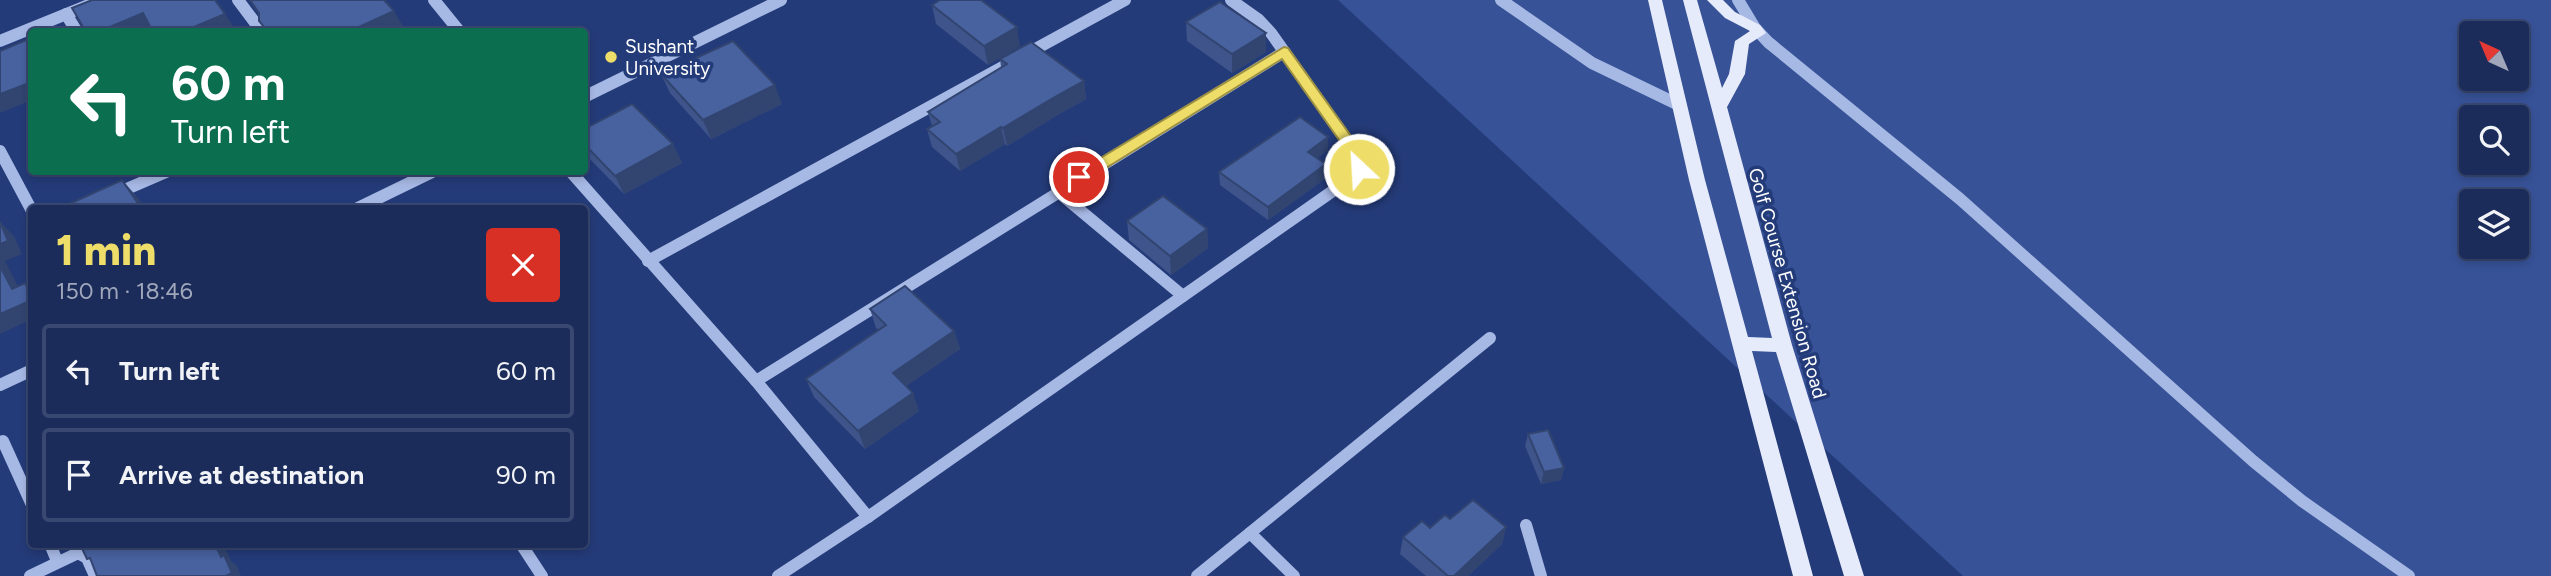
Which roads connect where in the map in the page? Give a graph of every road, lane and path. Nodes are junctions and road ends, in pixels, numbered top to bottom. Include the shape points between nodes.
1 (101, 0) edge
2 (238, 0) edge
3 (434, 0) edge
4 (781, 0) edge
5 (1125, 0) edge
6 (1231, 0) edge
7 (1501, 0) edge
8 (1655, 0) edge
9 (1690, 0) edge
10 (1714, 0) edge
11 (1738, 0) edge
12 (66, 14) junction
13 (32, 28) edge
14 (75, 28) edge
15 (259, 28) edge
16 (457, 28) edge
17 (28, 30) edge
18 (1757, 30) junction
19 (0, 41) edge
20 (1284, 52) junction
21 (588, 95) edge
22 (1679, 105) junction
23 (1718, 109) junction
24 (0, 150) edge
25 (156, 175) edge
26 (426, 175) edge
27 (574, 175) edge
28 (1057, 191) junction
29 (106, 198) edge
30 (29, 205) edge
31 (364, 205) edge
32 (648, 261) junction
33 (1183, 296) junction
34 (1490, 338) dead end
35 (1741, 344) junction
36 (1783, 345) junction
37 (28, 372) edge
38 (756, 381) junction
39 (0, 385) edge
40 (3, 441) dead end
41 (28, 496) edge
42 (868, 517) junction
43 (1526, 525) dead end
44 (1250, 533) junction
45 (52, 548) edge
46 (524, 548) edge
47 (57, 561) junction
48 (30, 576) edge
49 (95, 576) edge
50 (542, 576) edge
51 (778, 576) edge
52 (1197, 576) edge
53 (1294, 576) edge
54 (1541, 576) edge
55 (1803, 576) edge
56 (1854, 576) edge
57 (2409, 576) edge

1 - 12 street
2 - 15 street
3 - 16 street
4 - 21 street
5 - 32 street
6 - 20 street via 1259,20
7 - 22 street via 1592,62
8 - 22 main road
9 - 23 main road, Golf Course Extension Road
10 - 18 main road
11 - 18 street
12 - 13 street
12 - 14 street
17 - 19 street
18 - 23 main road via 1742,41 1737,74
18 - 57 street via 1960,199 2274,479
20 - 28 street
20 - 33 street via 1358,156 1359,169 1343,185
22 - 35 main road
23 - 36 main road, Golf Course Extension Road
24 - 30 street
25 - 29 street
26 - 31 street
27 - 32 street
28 - 33 street
28 - 38 street
32 - 38 street
33 - 42 street
34 - 44 street
35 - 36 main road
35 - 55 main road
36 - 56 main road, Golf Course Extension Road
37 - 39 street
38 - 42 street
40 - 41 street
42 - 51 street
43 - 54 street
44 - 52 street
44 - 53 street
45 - 47 street
46 - 50 street
47 - 48 street
47 - 49 street via 78,553 87,558

